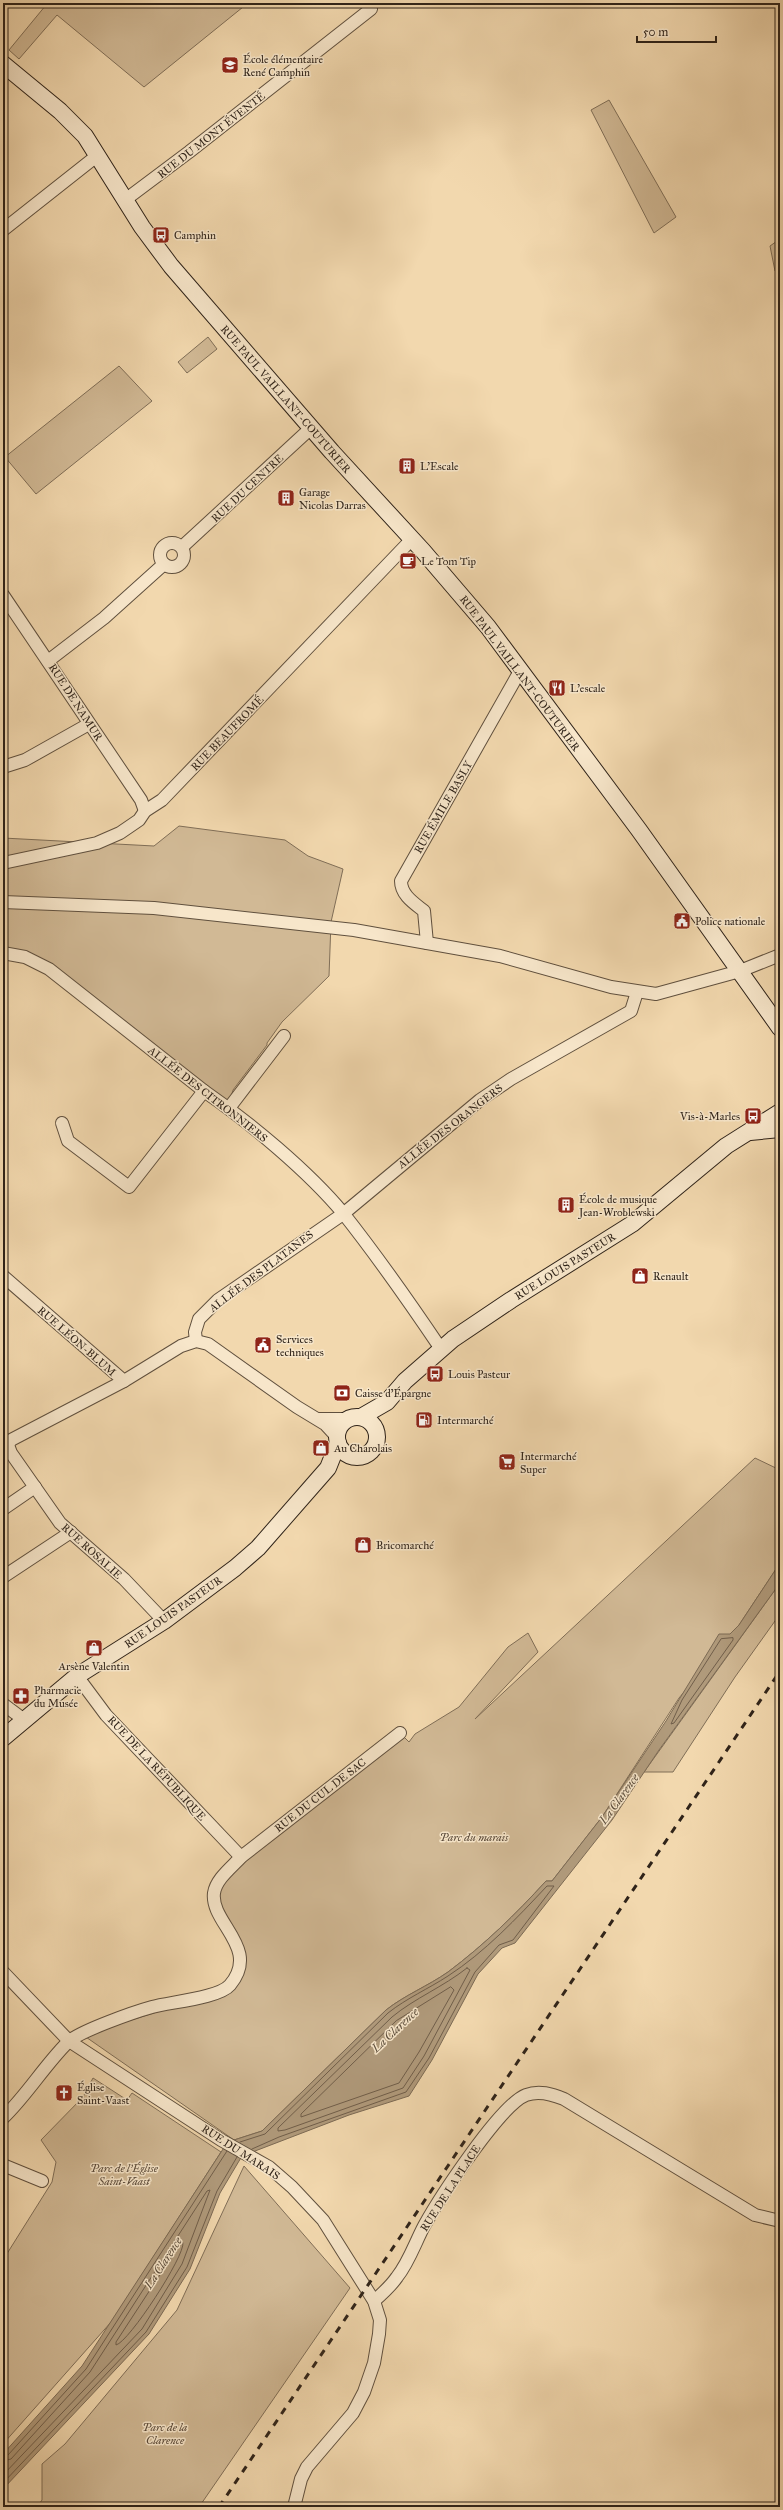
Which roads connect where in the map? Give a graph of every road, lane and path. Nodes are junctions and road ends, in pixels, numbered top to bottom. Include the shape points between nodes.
1 (371, 9) dead end
2 (3, 65) edge
3 (98, 155) junction
4 (125, 200) junction
5 (3, 230) edge
6 (311, 428) junction
7 (412, 539) junction
8 (182, 547) junction
9 (164, 564) junction
10 (3, 595) edge
11 (48, 660) junction
12 (520, 671) junction
13 (89, 724) junction
14 (3, 767) edge
15 (145, 811) junction
16 (3, 863) edge
17 (3, 902) edge
18 (427, 943) junction
19 (3, 953) edge
20 (780, 954) edge
21 (740, 971) junction
22 (638, 992) junction
23 (780, 1028) edge
24 (284, 1036) dead end
25 (204, 1091) junction
26 (229, 1108) junction
27 (780, 1112) edge
28 (62, 1123) dead end
29 (780, 1129) edge
30 (747, 1133) junction
31 (343, 1214) junction
32 (3, 1276) edge
33 (196, 1341) junction
34 (441, 1348) junction
35 (124, 1381) junction
36 (387, 1402) junction
37 (355, 1418) junction
38 (316, 1419) junction
39 (377, 1432) junction
40 (338, 1440) junction
41 (350, 1455) junction
42 (328, 1468) junction
43 (35, 1487) junction
44 (3, 1509) edge
45 (71, 1532) junction
46 (3, 1577) edge
47 (164, 1621) junction
48 (77, 1676) junction
49 (3, 1704) edge
50 (23, 1719) junction
51 (400, 1733) dead end
52 (3, 1738) edge
53 (241, 1857) junction
54 (3, 1972) edge
55 (69, 2041) junction
56 (3, 2118) edge
57 (3, 2165) edge
58 (42, 2181) dead end
59 (780, 2221) edge
60 (374, 2301) junction
61 (294, 2507) edge

1 - 4 street, RUE DU MONT ÉVENTÉ
2 - 3 main road, RUE PAUL VAILLANT-COUTURIER via 60,111 85,136
3 - 4 main road, RUE PAUL VAILLANT-COUTURIER
3 - 5 street
4 - 6 main road, RUE PAUL VAILLANT-COUTURIER via 171,266
6 - 7 main road, RUE PAUL VAILLANT-COUTURIER
6 - 8 street, RUE DU CENTRE
7 - 12 main road, RUE PAUL VAILLANT-COUTURIER via 488,628
7 - 15 street, RUE BEAUFROMÉ via 162,800
8 - 9 street via 184,556 181,564 172,567
8 - 9 street via 171,543 164,546 160,553
9 - 11 street via 104,618
10 - 11 street, RUE DE NAMUR
11 - 13 street, RUE DE NAMUR
12 - 18 street, RUE ÉMILE BASLY via 401,881 401,888 405,894 424,912
12 - 21 main road, RUE PAUL VAILLANT-COUTURIER
13 - 14 street via 25,760
13 - 15 street, RUE DE NAMUR via 141,800
15 - 16 street, RUE BEAUFROMÉ via 139,820 97,843
17 - 18 street via 154,908 354,930
18 - 22 street via 500,956 572,978
19 - 25 street, ALLÉE DES CITRONNIERS via 25,957 49,970
20 - 21 street
21 - 22 street via 666,992
21 - 23 main road, RUE PAUL VAILLANT-COUTURIER
22 - 31 street, ALLÉE DES ORANGERS via 631,1011 517,1075 480,1100
24 - 26 street
25 - 26 street, ALLÉE DES CITRONNIERS
25 - 28 street via 129,1187 68,1141
26 - 31 street, ALLÉE DES CITRONNIERS via 290,1161
27 - 30 main road, RUE LOUIS PASTEUR
29 - 30 main road, RUE LOUIS PASTEUR
30 - 34 main road, RUE LOUIS PASTEUR via 726,1146 632,1224 504,1304
31 - 33 street, ALLÉE DES PLATANES via 218,1300 199,1319 195,1332
31 - 34 street, ALLÉE DES CITRONNIERS
32 - 35 street, RUE LÉON-BLUM
33 - 35 street, RUE LÉON-BLUM via 181,1346
33 - 38 street via 208,1344
34 - 36 main road, RUE LOUIS PASTEUR via 405,1381
35 - 43 street, RUE ROSALIE via 11,1440 8,1445 11,1453
36 - 37 main road, RUE LOUIS PASTEUR
36 - 39 main road, RUE LOUIS PASTEUR
37 - 38 street
37 - 39 main road via 371,1422
37 - 40 main road via 340,1426
38 - 40 street via 325,1424
39 - 41 main road via 377,1442 372,1451 359,1457
40 - 41 main road via 342,1451
40 - 42 main road, RUE LOUIS PASTEUR
41 - 42 main road, RUE LOUIS PASTEUR
42 - 47 main road, RUE LOUIS PASTEUR via 258,1548 216,1584
43 - 44 street
43 - 45 street, RUE ROSALIE via 60,1523
45 - 46 street
45 - 47 street, RUE ROSALIE via 124,1579
47 - 48 main road, RUE LOUIS PASTEUR
48 - 50 main road, RUE LOUIS PASTEUR
48 - 53 street, RUE DE LA RÉPUBLIQUE via 106,1715
49 - 50 street
50 - 52 main road, RUE LOUIS PASTEUR
51 - 53 street, RUE DU CUL DE SAC
53 - 55 street, RUE DU CUL DE SAC via 220,1879 214,1893 215,1904 239,1949 239,1963 229,1986 218,1993 151,2007 118,2018
54 - 55 street, RUE DU MARAIS
55 - 56 street
55 - 60 street, RUE DU MARAIS via 221,2140 273,2170 323,2220
57 - 58 street
59 - 60 street, RUE DE LA PLACE via 755,2215 564,2098 542,2093 530,2094 514,2101 490,2130 424,2226 401,2272
60 - 61 street via 380,2320 379,2334 374,2363 364,2392 353,2413 308,2467 301,2480

